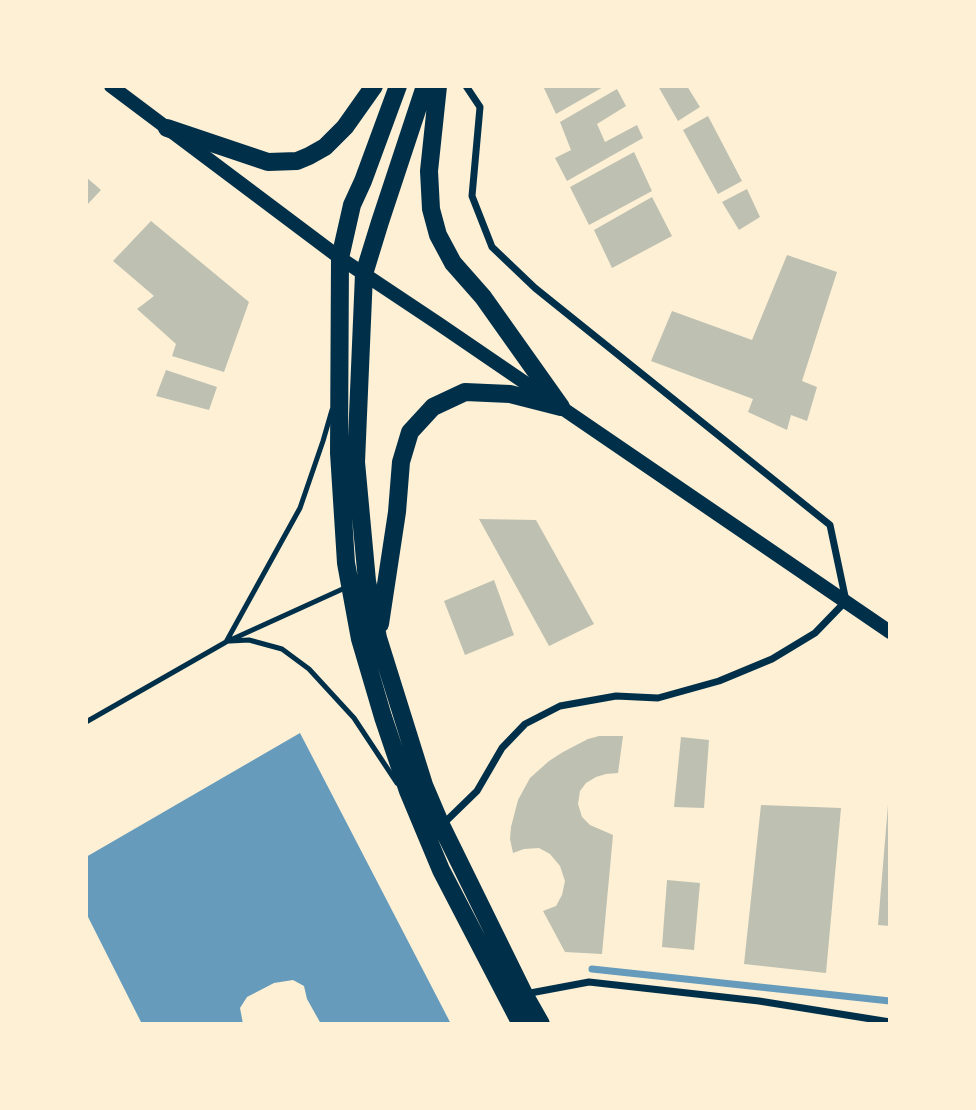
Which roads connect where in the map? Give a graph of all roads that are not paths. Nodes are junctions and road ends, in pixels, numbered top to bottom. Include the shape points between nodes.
1 (111, 86) edge
2 (374, 86) edge
3 (398, 86) edge
4 (425, 86) edge
5 (438, 86) edge
6 (466, 86) edge
7 (167, 128) junction
8 (340, 258) junction
9 (364, 274) junction
10 (339, 386) junction
11 (561, 407) junction
12 (350, 585) junction
13 (846, 601) junction
14 (890, 632) edge
15 (378, 638) junction
16 (226, 642) junction
17 (86, 722) edge
18 (417, 812) junction
19 (442, 825) junction
20 (428, 838) junction
21 (516, 996) junction
22 (890, 1022) edge
23 (521, 1024) edge
24 (541, 1024) edge

1 - 7 main road
2 - 7 main road via 325,147 297,161 268,162
3 - 8 main road via 352,205
4 - 9 main road
5 - 11 main road via 429,171 438,234 453,263 483,297
6 - 13 street via 480,107 472,196 492,247 535,288 830,525
7 - 8 main road
8 - 9 main road
8 - 10 main road
9 - 11 main road
9 - 15 main road via 356,462 367,581
10 - 12 main road
10 - 16 lane via 300,508
11 - 13 main road
11 - 15 main road via 510,394 465,392 433,407 410,432 401,462
12 - 16 lane
12 - 18 main road via 360,639
13 - 14 main road
13 - 19 street via 815,633 772,659 719,681 658,698 616,696 560,706 525,724 502,748 477,791
15 - 19 main road via 424,785
16 - 17 lane
16 - 18 lane via 249,640 282,649 309,669 354,718
18 - 20 main road
19 - 20 street
19 - 21 main road
20 - 21 main road
21 - 22 street via 589,982 759,1001
21 - 23 main road
21 - 24 main road

